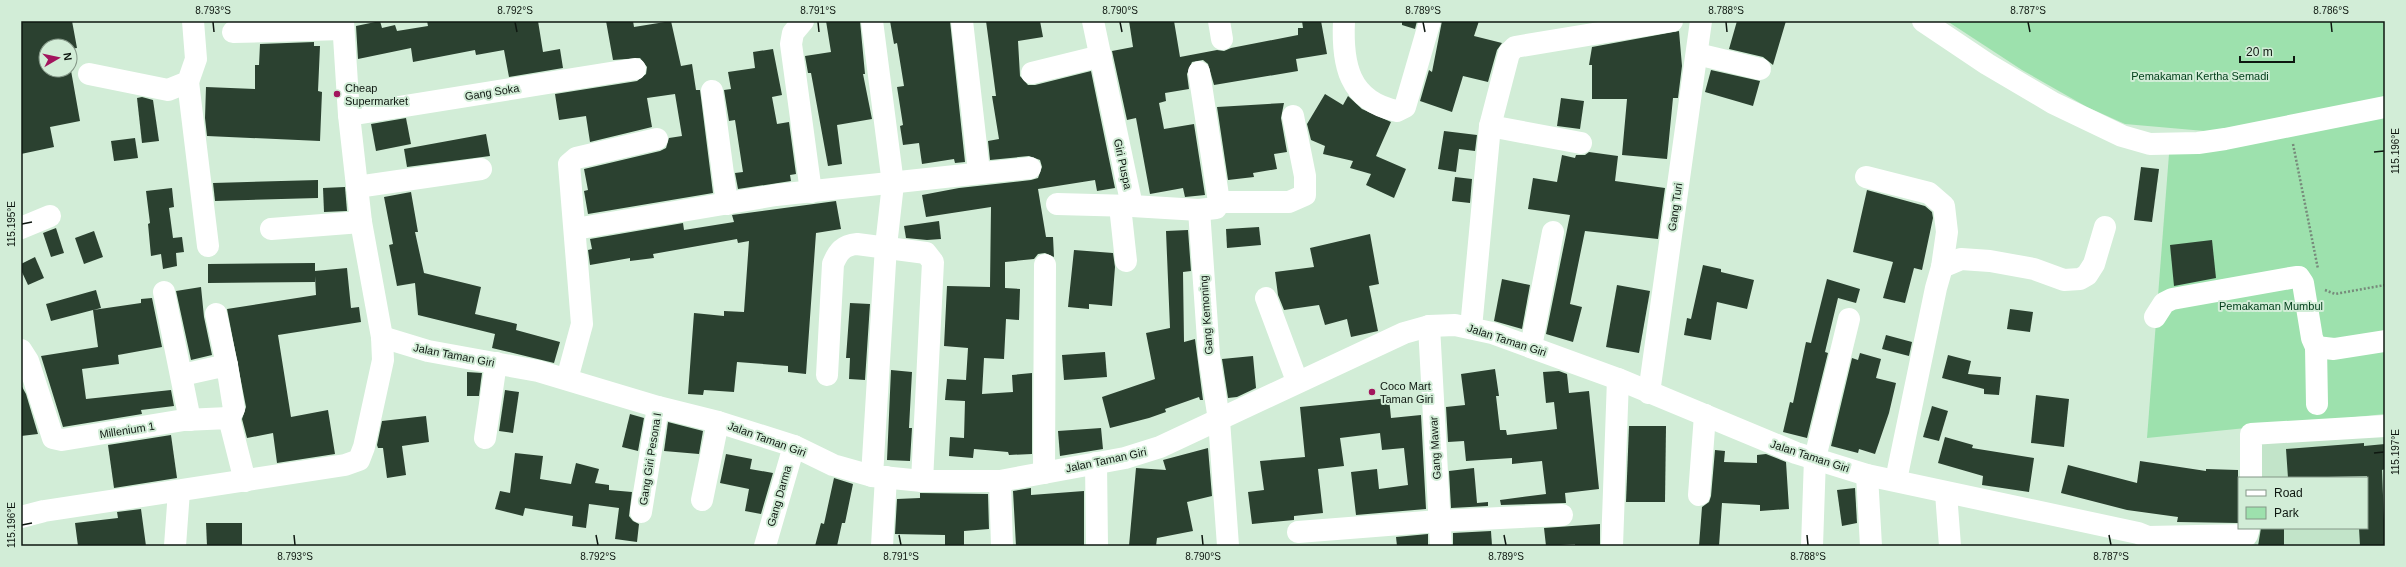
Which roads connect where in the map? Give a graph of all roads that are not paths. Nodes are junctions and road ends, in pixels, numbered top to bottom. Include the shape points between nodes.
1 (193, 21) edge
2 (803, 21) edge
3 (872, 21) edge
4 (962, 21) edge
5 (1092, 21) edge
6 (1344, 21) edge
7 (1430, 21) edge
8 (1672, 21) edge
9 (1701, 21) edge
10 (1923, 21) edge
11 (343, 25) edge
12 (233, 32) dead end
13 (1697, 54) junction
14 (1101, 56) junction
15 (635, 69) dead end
16 (1760, 69) dead end
17 (1199, 72) dead end
18 (1032, 73) dead end
19 (89, 74) dead end
20 (188, 82) junction
21 (712, 92) dead end
22 (2385, 107) edge
23 (349, 115) junction
24 (1293, 116) dead end
25 (1490, 126) junction
26 (657, 139) dead end
27 (1581, 143) dead end
28 (1030, 168) dead end
29 (481, 169) dead end
30 (979, 172) junction
31 (1866, 177) dead end
32 (893, 184) junction
33 (357, 187) junction
34 (811, 192) junction
35 (1219, 202) junction
36 (727, 204) junction
37 (1057, 204) dead end
38 (1126, 206) junction
39 (1199, 210) junction
40 (50, 216) dead end
41 (361, 222) junction
42 (2105, 227) dead end
43 (21, 228) edge
44 (271, 228) dead end
45 (575, 229) junction
46 (1552, 232) dead end
47 (208, 246) dead end
48 (886, 246) junction
49 (1126, 261) dead end
50 (1045, 265) dead end
51 (1942, 267) junction
52 (164, 292) dead end
53 (1266, 298) dead end
54 (216, 314) dead end
55 (2155, 317) dead end
56 (1849, 319) dead end
57 (1429, 326) junction
58 (1471, 328) junction
59 (382, 337) junction
60 (2385, 341) edge
61 (2316, 346) junction
62 (1531, 347) junction
63 (23, 358) edge
64 (496, 363) junction
65 (227, 365) junction
66 (182, 375) junction
67 (827, 375) dead end
68 (566, 379) junction
69 (1618, 379) junction
70 (1297, 381) junction
71 (1649, 393) junction
72 (2317, 404) dead end
73 (658, 407) junction
74 (1705, 415) junction
75 (229, 418) junction
76 (190, 420) junction
77 (1219, 420) junction
78 (718, 422) junction
79 (2385, 426) edge
80 (485, 438) dead end
81 (794, 446) junction
82 (1815, 458) junction
83 (1096, 463) junction
84 (1044, 473) junction
85 (1867, 474) junction
86 (879, 477) junction
87 (2251, 477) edge
88 (1896, 480) junction
89 (922, 481) junction
90 (1000, 481) junction
91 (245, 482) junction
92 (180, 491) junction
93 (1946, 493) junction
94 (1699, 495) dead end
95 (702, 500) dead end
96 (642, 512) dead end
97 (1562, 515) dead end
98 (21, 516) edge
99 (1439, 521) junction
100 (2249, 529) edge
101 (1298, 532) dead end
102 (2149, 541) edge
103 (175, 546) edge
104 (765, 546) edge
105 (882, 546) edge
106 (1002, 546) edge
107 (1097, 546) edge
108 (1228, 546) edge
109 (1441, 546) edge
110 (1612, 546) edge
111 (1812, 546) edge
112 (1871, 546) edge
113 (1950, 546) edge

1 - 20 street via 196,59
2 - 34 street via 793,33 791,44
3 - 32 street
4 - 30 street
5 - 14 street, Giri Puspa
6 - 7 street via 1343,47 1349,76 1356,87 1387,109 1397,111 1405,107 1408,100
8 - 25 street via 1515,47 1506,59
9 - 13 street, Gang Turi
10 - 22 street via 1987,64 2053,103 2093,124 2150,144 2198,143
11 - 12 street
11 - 23 street
13 - 16 street
13 - 71 street, Gang Turi
14 - 18 street
14 - 38 street, Giri Puspa
15 - 23 street, Gang Soka
17 - 35 street
19 - 20 street via 168,90
20 - 47 street
21 - 36 street
23 - 33 street
24 - 35 street via 1305,195 1289,202
25 - 27 street
25 - 58 street
26 - 45 street via 571,161 569,164
28 - 30 street
29 - 33 street
30 - 32 street
31 - 51 street via 1929,193 1944,206 1946,232
32 - 34 street
32 - 48 street
33 - 41 street
34 - 36 street
35 - 39 street via 1216,208
36 - 45 street
37 - 38 street
38 - 39 street
38 - 49 street, Giri Puspa
39 - 77 street, Gang Kemoning via 1209,355
40 - 43 street
41 - 44 street
41 - 59 street
42 - 51 street via 2094,264 2087,275 2080,279 2064,280 2034,269 1984,260 1961,259
45 - 68 street via 582,324
46 - 62 street
48 - 67 street via 848,244 837,254 833,264
48 - 86 street
48 - 89 street via 926,253 933,262
50 - 84 street
51 - 88 street
52 - 66 street
53 - 70 street
54 - 65 street
55 - 61 street via 2164,303 2172,299 2296,276 2304,283 2312,338
56 - 82 street
57 - 58 street, Jalan Taman Giri via 1455,325
57 - 70 street, Jalan Taman Giri via 1404,333
57 - 99 street, Gang Mawar
58 - 62 street, Jalan Taman Giri
59 - 64 street, Jalan Taman Giri via 428,350
59 - 91 street via 383,360 364,447 358,460 345,465
60 - 61 street via 2334,349
61 - 72 street
62 - 69 street, Jalan Taman Giri
63 - 76 street, Millenium 1 via 53,438 62,440
64 - 68 street, Jalan Taman Giri
64 - 80 street
65 - 66 street
65 - 75 street via 234,409
66 - 76 street
68 - 73 street, Jalan Taman Giri
69 - 71 street, Jalan Taman Giri
69 - 110 street
70 - 77 street, Jalan Taman Giri
71 - 74 street, Jalan Taman Giri
73 - 78 street, Jalan Taman Giri
73 - 96 street, Gang Giri Pesona I
74 - 82 street, Jalan Taman Giri via 1768,442
74 - 94 street
75 - 76 street, Millenium 1
75 - 91 street
77 - 83 street, Jalan Taman Giri via 1160,447 1125,458
77 - 108 street, Gang Kemoning
78 - 81 street, Jalan Taman Giri
78 - 95 street
79 - 87 street via 2251,434
81 - 86 street, Jalan Taman Giri via 833,465
81 - 104 street, Gang Darma
82 - 85 street, Jalan Taman Giri
82 - 111 street
83 - 84 street, Jalan Taman Giri
83 - 107 street
84 - 90 street, Jalan Taman Giri
85 - 88 street, Jalan Taman Giri
85 - 112 street
86 - 89 street, Jalan Taman Giri
86 - 105 street
88 - 93 street, Jalan Taman Giri
89 - 90 street, Jalan Taman Giri
90 - 106 street
91 - 92 street
92 - 98 street
92 - 103 street
93 - 102 street, Jalan Taman Giri via 2062,515 2138,533
93 - 113 street
97 - 99 street
99 - 101 street
99 - 109 street, Gang Mawar
100 - 102 street, Jalan Taman Giri via 2247,535

